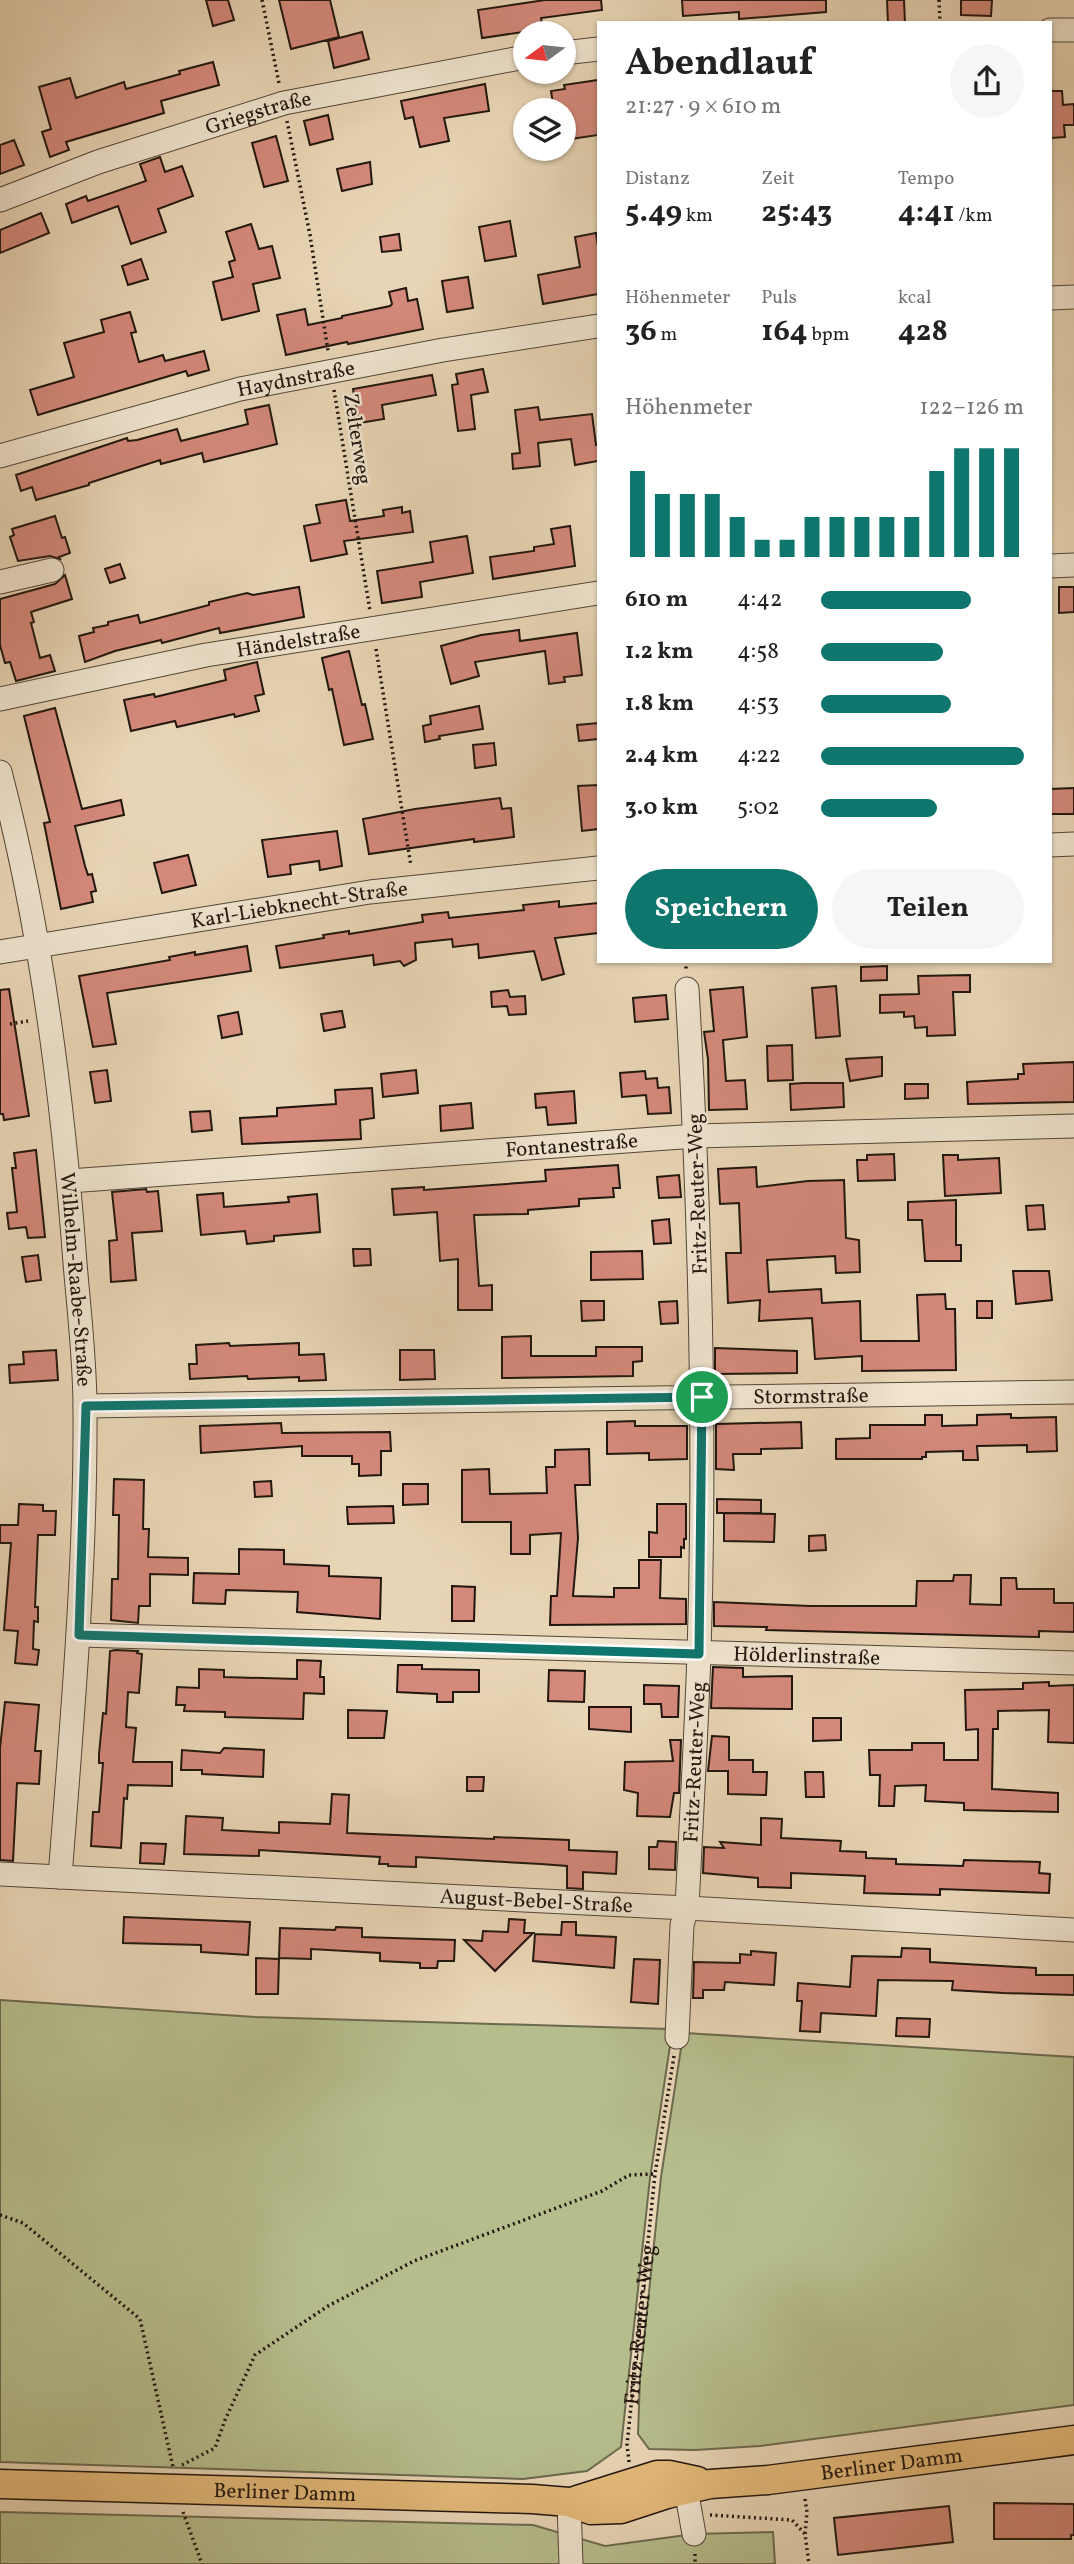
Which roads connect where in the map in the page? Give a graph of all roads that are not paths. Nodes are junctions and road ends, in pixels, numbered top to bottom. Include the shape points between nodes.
1 (1052, 30) edge
2 (1074, 30) edge
3 (597, 49) edge
4 (576, 52) edge
5 (513, 59) edge
6 (0, 200) edge
7 (1074, 297) edge
8 (1052, 298) edge
9 (597, 326) edge
10 (0, 456) edge
11 (1052, 565) edge
12 (1074, 565) edge
13 (52, 570) dead end
14 (0, 582) edge
15 (597, 593) edge
16 (0, 699) edge
17 (0, 772) edge
18 (1074, 844) edge
19 (1052, 845) edge
20 (597, 867) edge
21 (38, 945) junction
22 (0, 952) edge
23 (687, 989) dead end
24 (1074, 1126) edge
25 (696, 1136) junction
26 (69, 1181) junction
27 (1074, 1392) edge
28 (702, 1397) junction
29 (86, 1406) junction
30 (79, 1635) junction
31 (699, 1654) junction
32 (1074, 1663) edge
33 (0, 1874) edge
34 (60, 1877) junction
35 (687, 1908) junction
36 (1074, 1930) edge
37 (677, 2037) road end
38 (1074, 2440) edge
39 (0, 2484) edge
40 (569, 2502) junction
41 (571, 2564) edge

1 - 2 street
3 - 4 street
5 - 6 street, Griegstraße via 284,103
7 - 8 street
9 - 10 street, Haydnstraße via 443,350 228,392
11 - 12 street
13 - 14 street
15 - 16 street, Händelstraße via 206,655
17 - 21 street, Wilhelm-Raabe-Straße
18 - 19 street
20 - 21 street, Karl-Liebknecht-Straße via 414,886
21 - 22 street, Karl-Liebknecht-Straße
21 - 26 street, Wilhelm-Raabe-Straße
23 - 25 street, Fritz-Reuter-Weg
24 - 25 street, Fontanestraße
25 - 26 street, Fontanestraße
25 - 28 street, Fritz-Reuter-Weg
26 - 29 street, Wilhelm-Raabe-Straße
27 - 28 street, Stormstraße
28 - 29 street, Stormstraße
28 - 31 street, Fritz-Reuter-Weg
29 - 30 street, Wilhelm-Raabe-Straße
30 - 31 street, Hölderlinstraße
30 - 34 street, Wilhelm-Raabe-Straße
31 - 32 street, Hölderlinstraße
31 - 35 street, Fritz-Reuter-Weg
33 - 34 street, August-Bebel-Straße
34 - 35 street, August-Bebel-Straße
35 - 36 street, August-Bebel-Straße
35 - 37 street, Fritz-Reuter-Weg via 682,1925
38 - 40 main road, Berliner Damm via 768,2480 693,2500 621,2509 591,2510
39 - 40 main road, Berliner Damm
40 - 41 street

